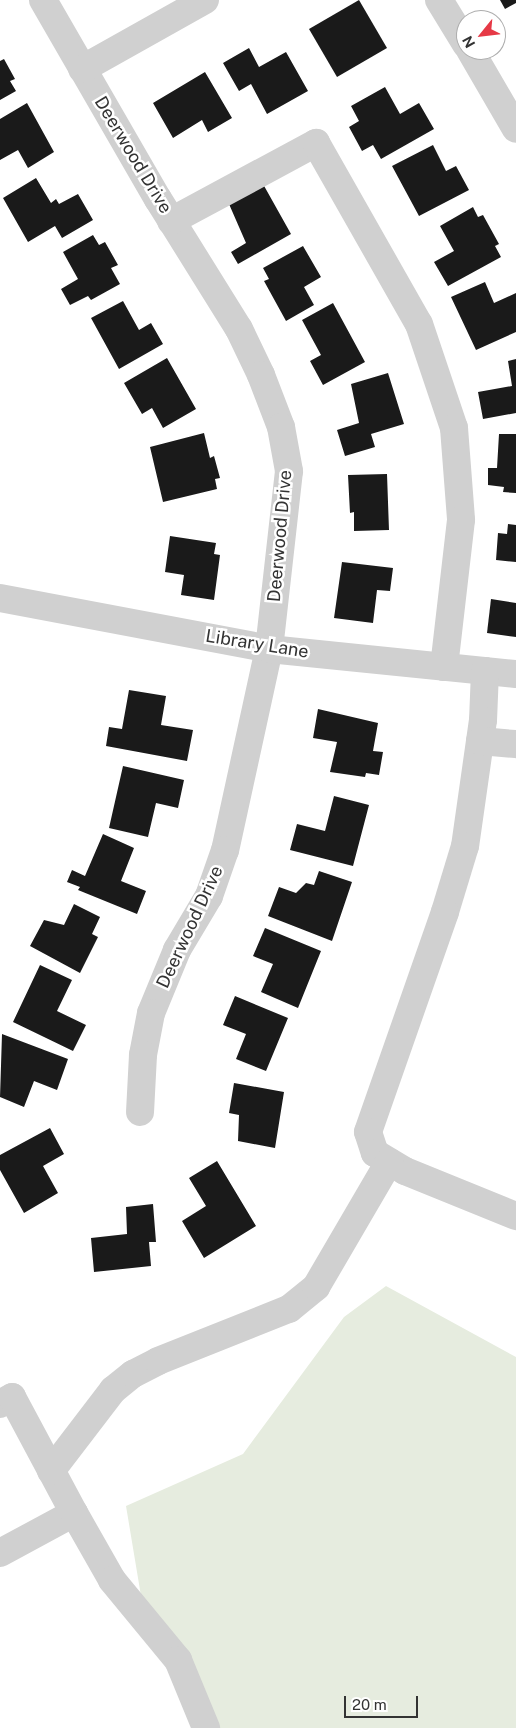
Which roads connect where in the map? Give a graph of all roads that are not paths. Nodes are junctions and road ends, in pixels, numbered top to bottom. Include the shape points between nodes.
1 (43, 0) edge
2 (205, 0) edge
3 (439, 0) edge
4 (456, 28) edge
5 (476, 60) edge
6 (82, 70) junction
7 (516, 129) edge
8 (171, 220) junction
9 (0, 598) edge
10 (269, 649) junction
11 (444, 667) junction
12 (485, 671) junction
13 (516, 674) edge
14 (480, 741) junction
15 (516, 744) edge
16 (140, 1112) dead end
17 (389, 1162) junction
18 (516, 1216) edge
19 (0, 1404) edge
20 (51, 1470) junction
21 (74, 1513) junction
22 (0, 1553) edge
23 (203, 1720) edge

1 - 6 street, Deerwood Drive
2 - 6 street
3 - 4 street
5 - 7 street
6 - 8 street, Deerwood Drive
8 - 10 street, Deerwood Drive via 239,329 281,427 289,471
8 - 11 street via 316,143 418,324 454,428 460,520
9 - 10 street, Library Lane
10 - 11 street, Library Lane
10 - 16 street, Deerwood Drive via 225,850 209,896 178,950 151,1013 143,1055
11 - 12 street, Library Lane
12 - 13 street, Library Lane
12 - 14 street
14 - 15 street
14 - 17 street via 465,846 446,912 368,1132 375,1153
17 - 18 street
17 - 20 street via 316,1287 289,1310 158,1360 133,1374 113,1390
19 - 20 street via 12,1398
20 - 21 street
21 - 22 street
21 - 23 street via 112,1580 178,1660

